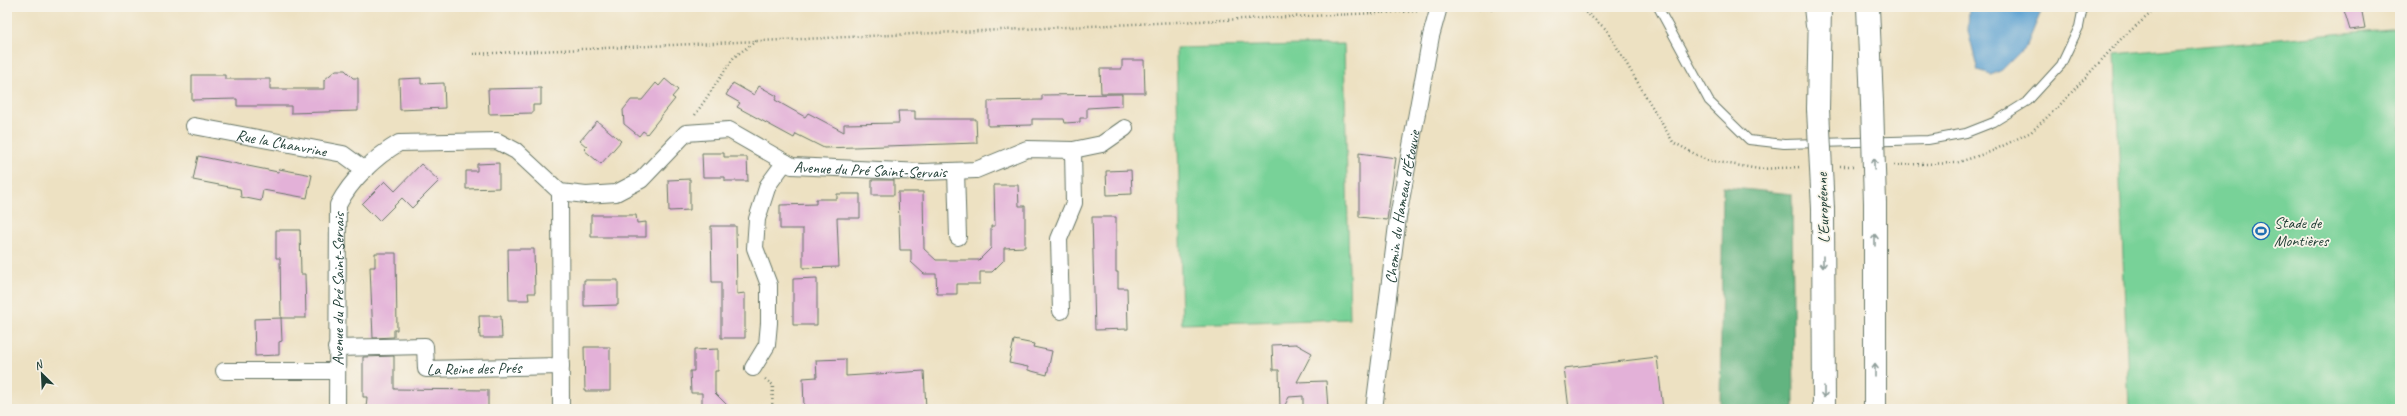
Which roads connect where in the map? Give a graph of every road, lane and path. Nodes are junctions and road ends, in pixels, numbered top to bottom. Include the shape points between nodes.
1 (1524, 7) edge
2 (1658, 7) edge
3 (1808, 7) edge
4 (1820, 7) edge
5 (1868, 7) edge
6 (1877, 7) edge
7 (2082, 7) edge
8 (1438, 9) edge
9 (757, 40) junction
10 (473, 54) dead end
11 (1872, 103) junction
12 (1818, 109) junction
13 (194, 126) dead end
14 (1124, 128) dead end
15 (686, 133) junction
16 (1073, 150) junction
17 (785, 162) junction
18 (365, 170) junction
19 (956, 171) junction
20 (560, 192) junction
21 (958, 237) dead end
22 (1061, 311) dead end
23 (336, 348) junction
24 (561, 366) junction
25 (753, 368) joint
26 (336, 370) junction
27 (224, 371) dead end
28 (337, 409) edge
29 (561, 409) edge
30 (772, 409) edge
31 (1374, 409) edge
32 (1824, 409) edge
33 (1875, 409) edge

1 - 8 path
2 - 7 lane via 1709,101 1748,140 1784,144 1928,140 1966,133 1994,122 2028,101 2061,65 2079,27
3 - 12 lane
4 - 12 highway, L'Européenne
5 - 11 highway
6 - 11 lane
8 - 9 path
8 - 31 street, Chemin du Hameau d'Étouvie via 1398,218
9 - 10 path
9 - 15 path via 734,57
33 -> 11 highway, bridge
12 -> 32 highway, L'Européenne, bridge via 1823,209
13 - 18 street, Rue la Chanvrine via 343,154
14 - 16 street, Avenue du Pré Saint-Servais via 1102,144
15 - 17 street, Avenue du Pré Saint-Servais via 730,130
15 - 20 street via 642,180 616,193 586,195
16 - 19 street, Avenue du Pré Saint-Servais via 1027,149 976,170
16 - 22 street via 1074,203 1059,239
17 - 19 street, Avenue du Pré Saint-Servais via 792,166
17 - 25 street via 768,185 757,219 755,248 769,285 769,324 767,345
18 - 20 street, Avenue du Pré Saint-Servais via 385,151 399,143 496,141 516,151
18 - 23 street, Avenue du Pré Saint-Servais via 346,191 338,205
19 - 21 street
20 - 24 street
23 - 24 street, La Reine des Prés via 425,346 426,369
23 - 26 street, Avenue du Pré Saint-Servais
24 - 29 street
25 - 30 path via 773,385
26 - 27 street
26 - 28 street, Avenue du Pré Saint-Servais

